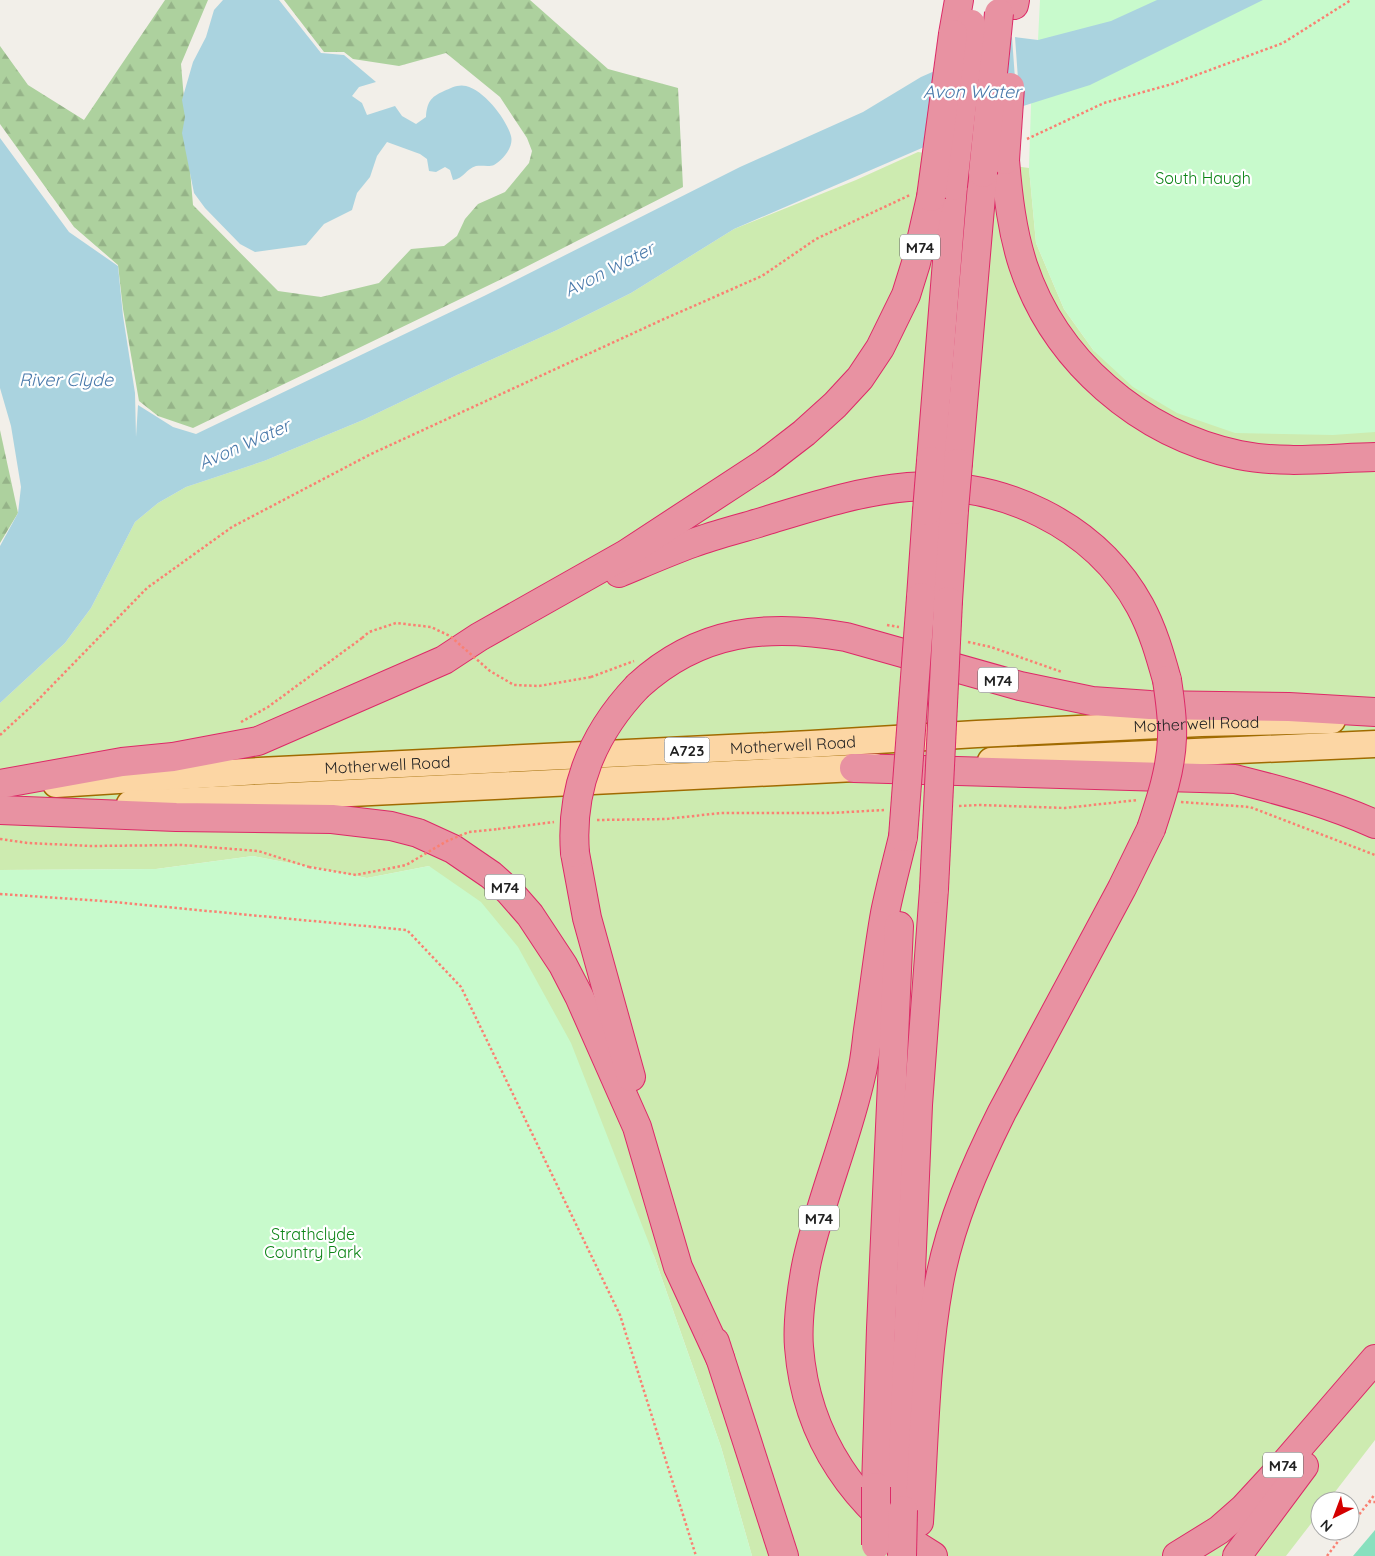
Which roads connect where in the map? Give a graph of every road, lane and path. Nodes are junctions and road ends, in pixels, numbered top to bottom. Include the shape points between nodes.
1 (959, 0) edge
2 (1351, 0) edge
3 (1007, 4) edge
4 (966, 20) edge
5 (1004, 158) junction
6 (933, 192) junction
7 (1374, 457) edge
8 (479, 637) junction
9 (591, 677) dead end
10 (1375, 712) edge
11 (1375, 719) edge
12 (235, 725) dead end
13 (0, 735) edge
14 (1375, 744) edge
15 (854, 768) junction
16 (0, 785) edge
17 (0, 810) edge
18 (1375, 824) edge
19 (498, 829) dead end
20 (903, 837) junction
21 (0, 839) edge
22 (0, 894) edge
23 (720, 1358) junction
24 (1375, 1359) edge
25 (1375, 1364) edge
26 (1375, 1494) edge
27 (1369, 1502) junction
28 (1375, 1502) edge
29 (1360, 1513) edge
30 (911, 1516) junction
31 (1338, 1541) edge
32 (875, 1551) edge
33 (696, 1556) edge
34 (784, 1556) edge
35 (902, 1556) edge
36 (918, 1556) edge
37 (933, 1556) edge
38 (1177, 1556) edge
39 (1237, 1556) edge
40 (1327, 1556) edge

1 - 4 highway, M74
2 - 5 path via 1283,43 1172,84 1104,103
3 - 5 highway, M74, bridge
4 - 6 highway, M74, bridge
5 - 7 highway, M74 via 1015,236 1040,303 1074,356 1122,402 1179,436 1240,455 1306,461
5 - 30 highway, M74, bridge via 958,463 954,510 934,889 918,1105 903,1462
6 - 8 highway, M74 via 916,263 895,319 860,378 835,405 765,462 626,554
6 - 13 path via 816,239 762,276 371,454 232,527 147,588
6 - 20 highway, M74, bridge via 930,461
8 - 16 highway, M74 via 444,660 258,741
8 - 30 highway, M74, bridge via 694,542 844,498 908,487 967,489 1003,497 1040,511 1074,532 1101,556 1140,605 1168,680 1172,721 1170,763 1164,791 1152,829 1002,1112 957,1216 939,1282
9 - 12 path, bridge via 539,686 514,685 490,671 450,636 431,627 396,623 369,632 268,707
10 - 23 highway, M74, bridge via 1092,701 1020,686 846,637 780,630 734,634 706,643 666,664 638,686 607,723 589,757 575,813 575,853 587,918 617,1029 667,1199
11 - 16 main road, Motherwell Road / A723 via 1200,723
14 - 15 main road, Motherwell Road / A723
15 - 17 main road, Motherwell Road / A723
15 - 18 highway via 1235,779 1344,810
17 - 23 highway, M74 via 332,819 391,826 418,833 453,849 492,875 530,915 579,996 637,1126 678,1267
19 - 21 path, bridge via 469,832 406,865 356,875 309,867 258,851 182,845 83,846
20 - 32 highway, M74, bridge
20 - 37 highway, M74 via 885,912 862,1074 808,1261 798,1345 813,1416 841,1472 886,1523
22 - 33 path via 408,930 461,987 620,1315
23 - 34 highway, M74
24 - 38 highway, M74 via 1244,1508 1219,1530
25 - 39 highway, M74 via 1353,1399
26 - 27 path
27 - 28 path
27 - 29 path
30 - 35 highway, M74, bridge
30 - 36 highway, M74
31 - 40 path

